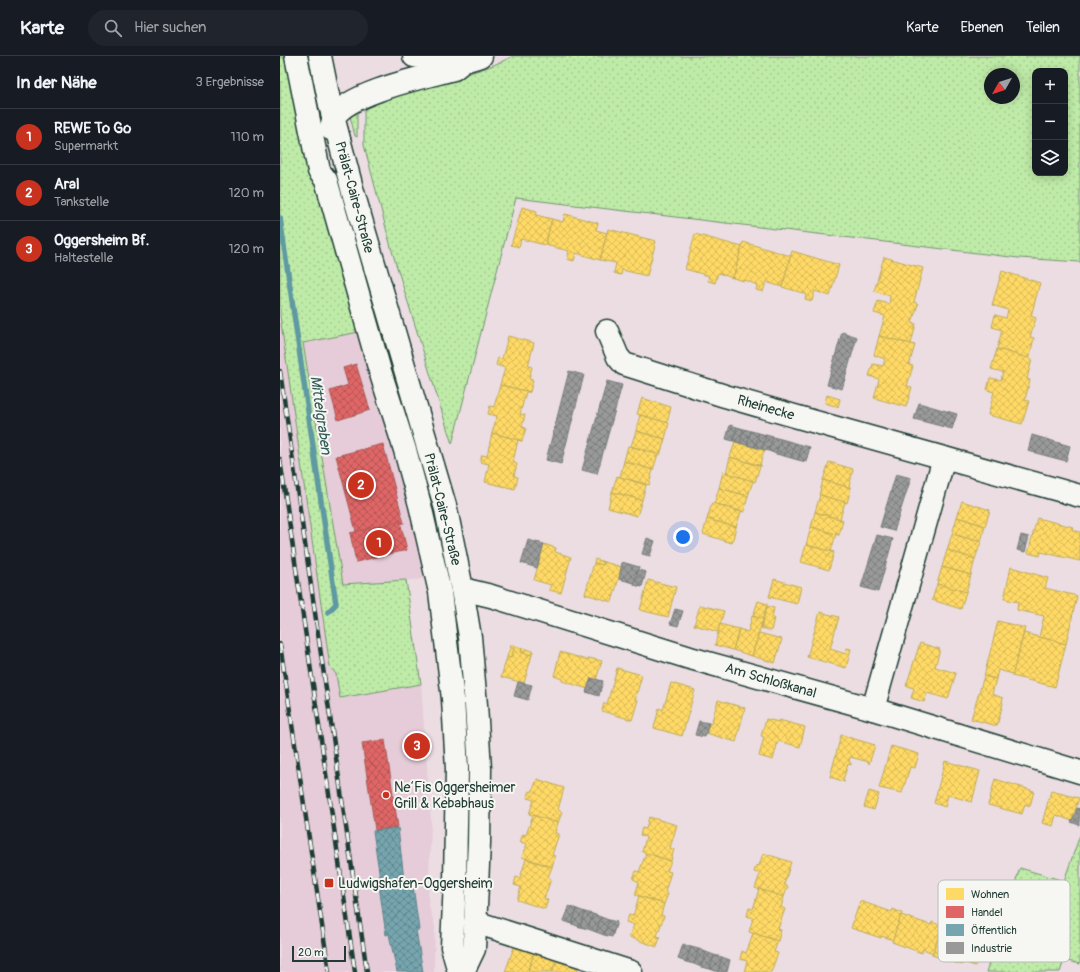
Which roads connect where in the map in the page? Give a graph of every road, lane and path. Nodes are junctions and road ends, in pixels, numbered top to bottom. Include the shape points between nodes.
1 (296, 56) edge
2 (320, 56) edge
3 (414, 56) edge
4 (472, 58) edge
5 (334, 118) junction
6 (326, 180) junction
7 (608, 331) dead end
8 (414, 403) junction
9 (393, 409) junction
10 (944, 458) junction
11 (1080, 496) edge
12 (462, 589) junction
13 (440, 592) junction
14 (873, 709) junction
15 (1080, 772) edge
16 (453, 919) junction
17 (475, 922) junction
18 (459, 972) edge
19 (463, 972) edge
20 (631, 972) edge

1 - 6 street, Prälat-Caire-Straße via 319,171
2 - 5 street, Prälat-Caire-Straße
3 - 4 street
4 - 5 street via 454,69 373,92 344,108
5 - 6 street via 327,145 330,169
5 - 8 street, Prälat-Caire-Straße
6 - 9 street, Prälat-Caire-Straße
7 - 10 street, Rheinecke via 618,357 624,364 725,396
8 - 9 street
8 - 12 street, Prälat-Caire-Straße via 446,509
9 - 13 street, Prälat-Caire-Straße via 435,563
10 - 11 street, Rheinecke
10 - 14 street
12 - 13 street
12 - 14 street, Am Schloßkanal via 690,658
12 - 17 street, Prälat-Caire-Straße via 472,659 480,769 480,843
13 - 16 street, Prälat-Caire-Straße via 453,699 457,769
14 - 15 street, Am Schloßkanal
16 - 17 street
16 - 18 street, Prälat-Caire-Straße via 452,946
17 - 19 street, Prälat-Caire-Straße via 474,949
17 - 20 street

